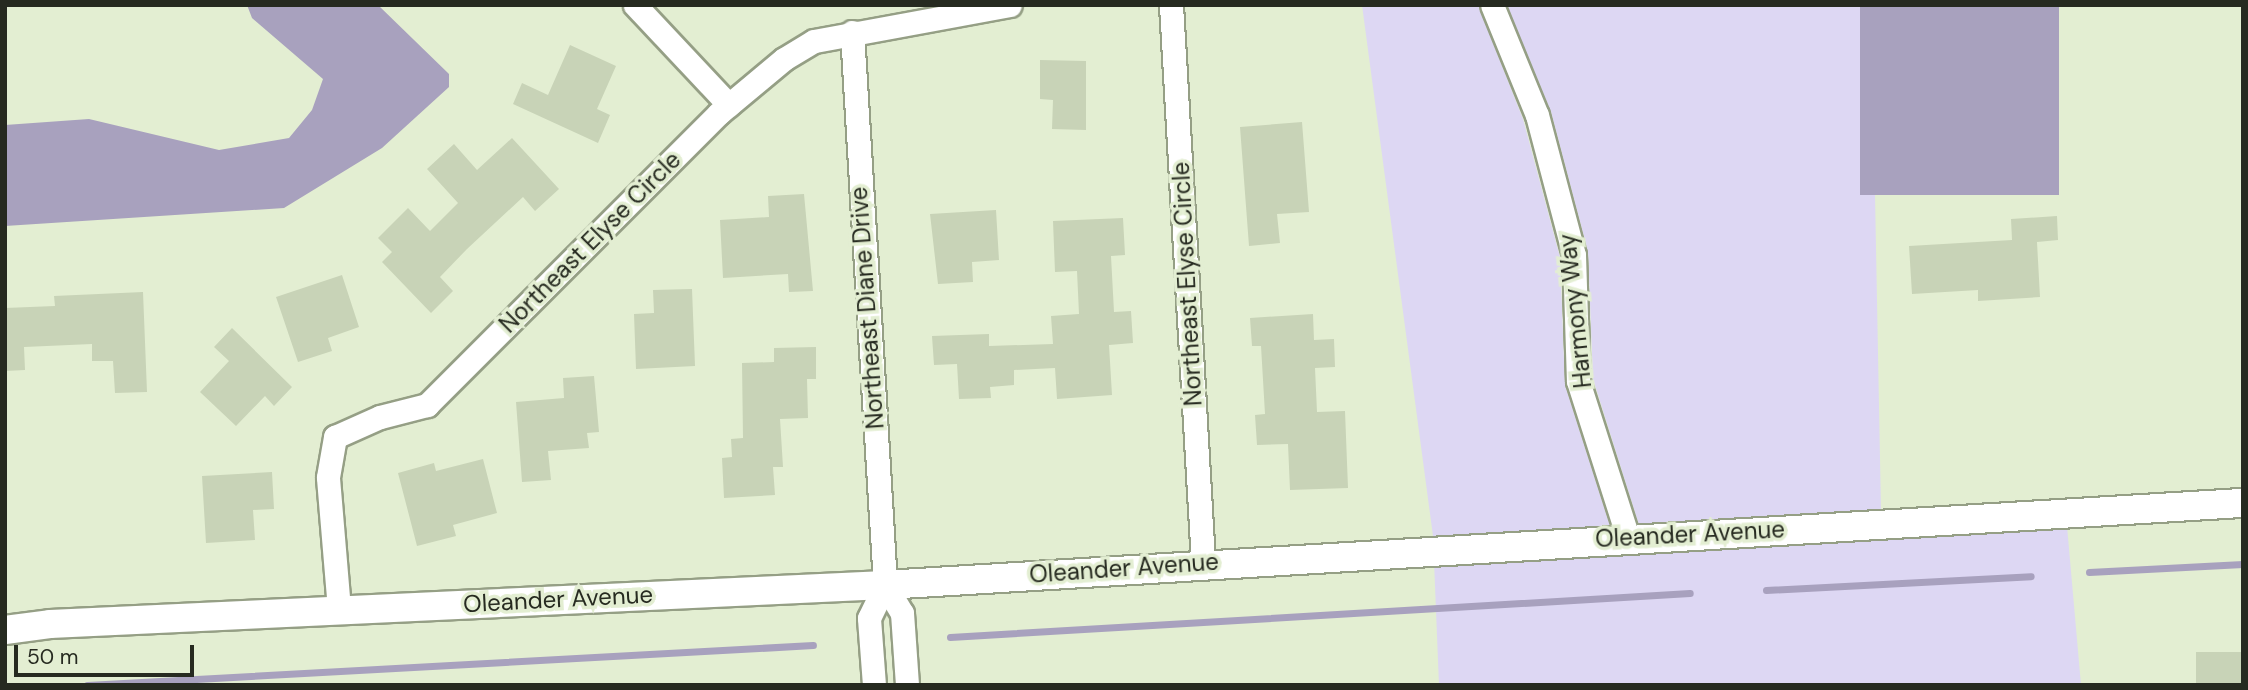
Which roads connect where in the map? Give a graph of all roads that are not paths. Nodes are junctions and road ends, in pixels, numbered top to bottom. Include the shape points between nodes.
1 (635, 5) edge
2 (1010, 5) edge
3 (1171, 5) edge
4 (1492, 5) edge
5 (852, 32) junction
6 (729, 104) junction
7 (2243, 503) edge
8 (1628, 538) junction
9 (1203, 562) junction
10 (885, 584) junction
11 (339, 609) junction
12 (5, 630) edge
13 (874, 685) edge
14 (907, 685) edge

1 - 6 street
2 - 5 street, Northeast Elyse Circle
3 - 9 street, Northeast Elyse Circle
4 - 8 street, Harmony Way via 1537,115 1574,255 1578,381
5 - 6 street, Northeast Elyse Circle via 814,41
5 - 10 street, Northeast Diane Drive
6 - 11 street, Northeast Elyse Circle via 427,405 380,417 335,437 328,477
7 - 8 street, Oleander Avenue
8 - 9 street, Oleander Avenue
9 - 10 street, Oleander Avenue
10 - 11 street, Oleander Avenue
10 - 13 street via 869,618
10 - 14 street via 902,613
11 - 12 street, Oleander Avenue

